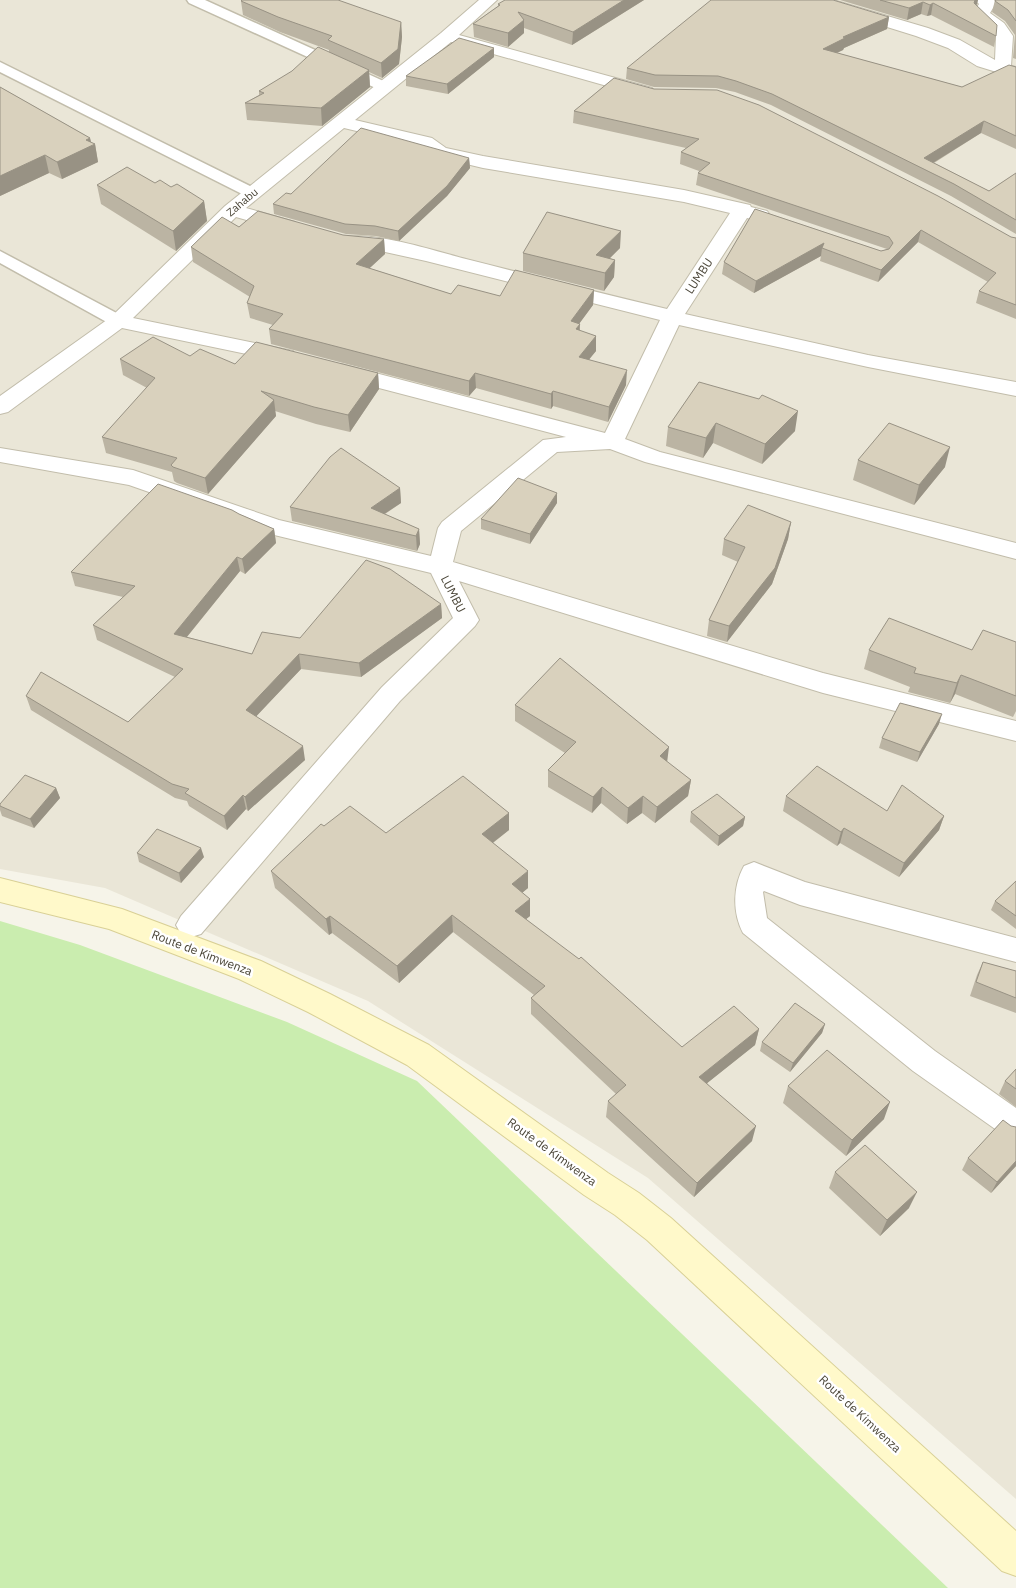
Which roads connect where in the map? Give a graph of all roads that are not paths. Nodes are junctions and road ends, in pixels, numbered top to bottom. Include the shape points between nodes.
1 (194, 0) edge
2 (489, 0) edge
3 (816, 0) edge
4 (983, 0) edge
5 (447, 36) junction
6 (0, 66) edge
7 (1009, 70) edge
8 (385, 87) junction
9 (661, 94) edge
10 (340, 122) junction
11 (252, 193) junction
12 (743, 209) junction
13 (232, 210) junction
14 (779, 221) edge
15 (0, 256) edge
16 (672, 317) junction
17 (118, 321) junction
18 (1016, 389) edge
19 (0, 407) edge
20 (612, 442) junction
21 (0, 455) edge
22 (1016, 551) edge
23 (440, 568) junction
24 (1016, 731) edge
25 (0, 890) edge
26 (191, 924) dead end
27 (1016, 950) edge
28 (1016, 1126) edge
29 (1016, 1557) edge

1 - 8 lane
2 - 5 street, Zahabu
3 - 7 street via 946,41 983,62
4 - 7 street via 988,3 981,14 1002,28 1007,36
5 - 8 street, Zahabu
5 - 9 street
6 - 11 lane
8 - 10 street, Zahabu
10 - 11 street, Zahabu
10 - 12 street via 426,142 440,152 483,162
11 - 13 street, Zahabu
12 - 14 street
12 - 16 street, LUMBU
13 - 16 street via 345,242 376,244 427,255
13 - 17 street, Zahabu
15 - 17 lane
16 - 18 street via 874,362
16 - 20 street, LUMBU
17 - 19 street, Zahabu
17 - 20 street via 276,353
20 - 22 street via 653,457
20 - 23 street, LUMBU via 551,445 450,528
21 - 23 street via 133,478 274,527
23 - 24 street via 823,683
23 - 26 street, LUMBU via 466,620 390,694
25 - 29 street, Route de Kimwenza via 112,918 250,970 418,1055 659,1229
27 - 28 street via 800,893 754,874 749,892 753,924 924,1061

